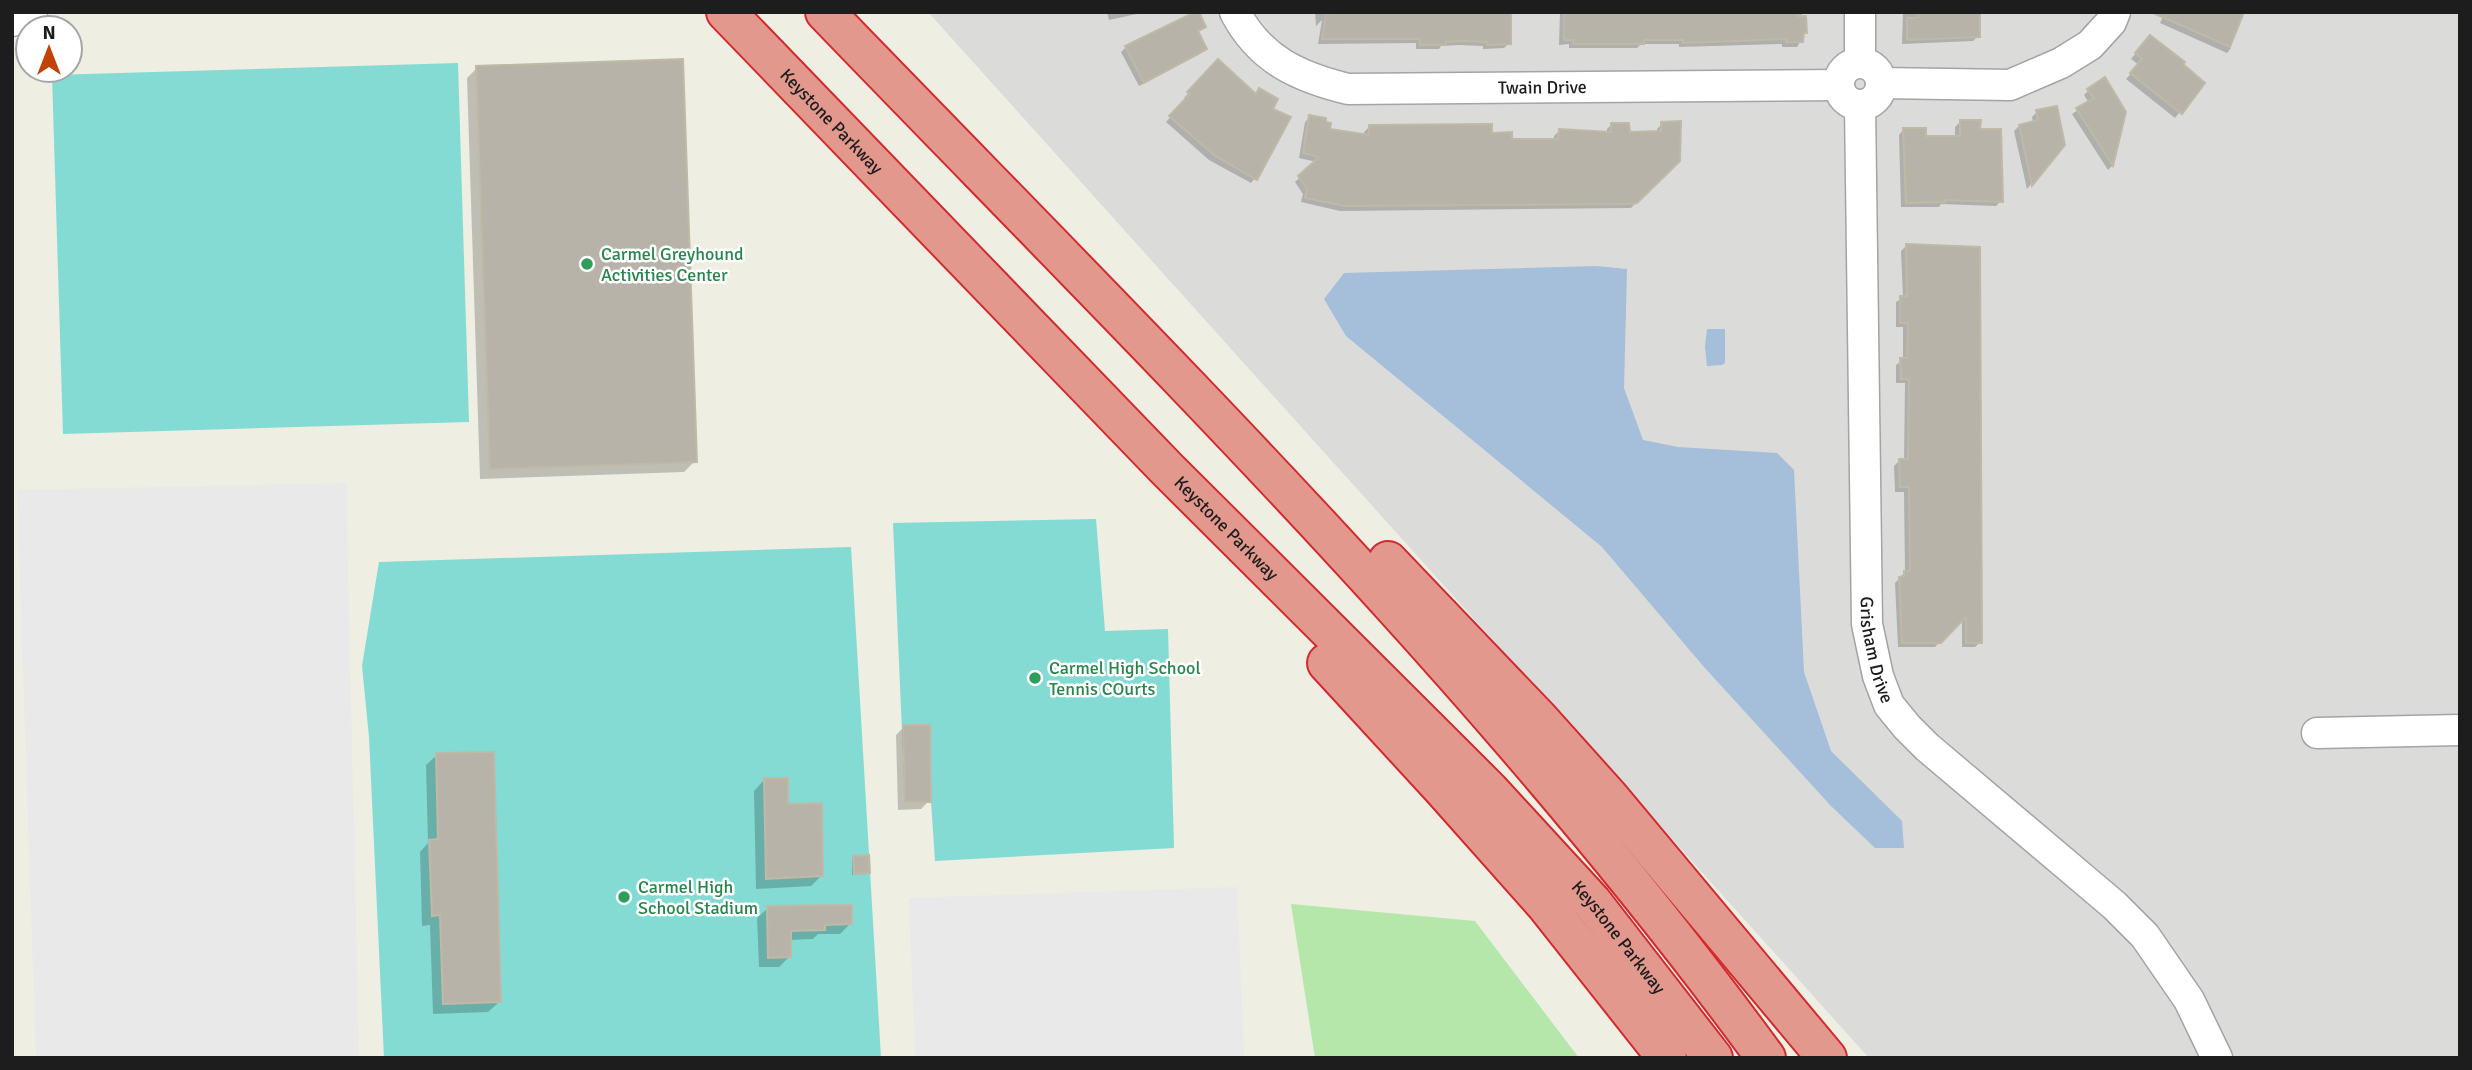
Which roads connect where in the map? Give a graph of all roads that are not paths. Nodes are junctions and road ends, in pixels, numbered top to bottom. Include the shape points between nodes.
1 (32, 12) edge
2 (726, 12) edge
3 (825, 12) edge
4 (1235, 12) edge
5 (1860, 12) edge
6 (2115, 12) edge
7 (12, 21) edge
8 (1871, 73) junction
9 (891, 80) junction
10 (1839, 85) junction
11 (1860, 105) junction
12 (1087, 387) junction
13 (2460, 730) edge
14 (2317, 733) dead end
15 (1667, 1058) edge
16 (1713, 1058) edge
17 (1766, 1058) edge
18 (1827, 1058) edge
19 (2217, 1058) edge

1 - 7 street
2 - 12 highway, Keystone Parkway
3 - 9 highway
4 - 10 street, Twain Drive via 1258,44 1291,71 1348,89
5 - 8 street
6 - 8 street via 2090,44 2010,85
8 - 10 street via 1847,66
8 - 11 street via 1875,99
9 - 17 highway via 1257,457 1418,631 1557,790
9 - 18 highway via 1238,410 1468,642 1609,797
10 - 11 street via 1844,98
11 - 19 street, Grisham Drive via 1867,624 1878,676 1889,705 1927,747 2115,905 2145,936 2189,1000
12 - 15 highway via 1234,563 1546,905
12 - 16 highway, Keystone Parkway via 1542,846 1600,912
13 - 14 street

